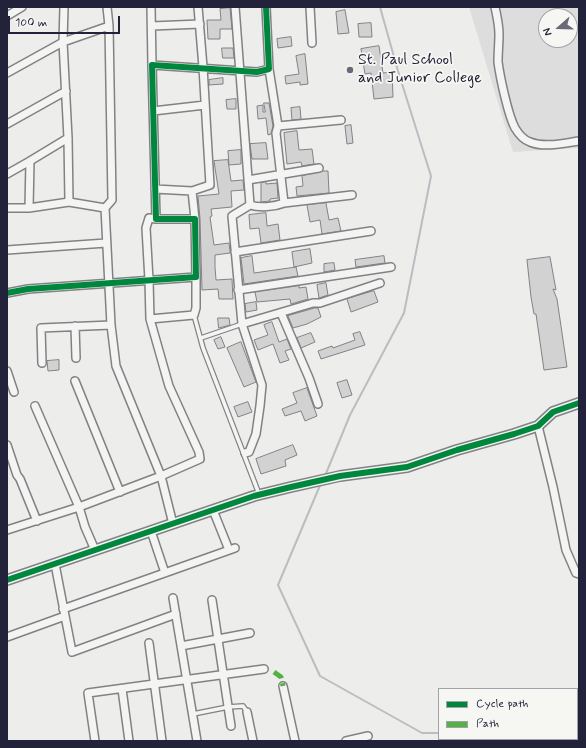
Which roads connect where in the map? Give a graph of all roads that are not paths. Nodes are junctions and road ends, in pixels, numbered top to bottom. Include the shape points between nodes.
1 (22, 7) edge
2 (64, 7) edge
3 (107, 7) edge
4 (151, 7) edge
5 (198, 7) edge
6 (235, 7) edge
7 (266, 7) edge
8 (310, 7) edge
9 (495, 7) edge
10 (7, 16) edge
11 (200, 24) junction
12 (109, 26) junction
13 (152, 26) junction
14 (63, 42) junction
15 (312, 43) dead end
16 (152, 65) junction
17 (203, 68) junction
18 (269, 69) junction
19 (240, 71) junction
20 (7, 73) edge
21 (66, 91) junction
22 (205, 105) junction
23 (153, 111) junction
24 (341, 120) dead end
25 (7, 124) edge
26 (278, 126) junction
27 (68, 138) junction
28 (579, 141) edge
29 (30, 161) junction
30 (319, 168) dead end
31 (7, 174) edge
32 (280, 174) junction
33 (248, 180) junction
34 (156, 189) junction
35 (192, 191) junction
36 (352, 195) dead end
37 (68, 202) junction
38 (284, 203) junction
39 (250, 205) junction
40 (7, 208) edge
41 (29, 208) junction
42 (105, 208) junction
43 (156, 219) junction
44 (195, 219) junction
45 (371, 231) dead end
46 (106, 243) junction
47 (7, 250) edge
48 (235, 252) junction
49 (391, 267) dead end
50 (196, 277) junction
51 (149, 280) junction
52 (108, 283) junction
53 (380, 283) dead end
54 (238, 290) junction
55 (7, 293) edge
56 (281, 313) junction
57 (194, 315) junction
58 (150, 319) junction
59 (242, 324) junction
60 (111, 325) junction
61 (75, 326) junction
62 (201, 338) junction
63 (76, 358) dead end
64 (42, 363) dead end
65 (7, 371) edge
66 (75, 382) dead end
67 (14, 392) dead end
68 (579, 403) edge
69 (318, 404) dead end
70 (35, 406) dead end
71 (538, 426) junction
72 (7, 446) edge
73 (245, 453) junction
74 (161, 476) junction
75 (120, 492) junction
76 (260, 495) junction
77 (79, 507) junction
78 (213, 510) junction
79 (36, 521) junction
80 (173, 524) junction
81 (7, 530) edge
82 (151, 531) junction
83 (95, 550) junction
84 (55, 564) junction
85 (166, 573) junction
86 (579, 574) edge
87 (7, 580) edge
88 (173, 598) dead end
89 (212, 600) dead end
90 (64, 613) junction
91 (176, 614) junction
92 (250, 633) dead end
93 (7, 637) edge
94 (218, 639) junction
95 (149, 643) dead end
96 (181, 646) junction
97 (264, 669) dead end
98 (223, 674) junction
99 (187, 680) junction
100 (154, 684) junction
101 (283, 686) dead end
102 (122, 689) junction
103 (228, 707) junction
104 (247, 712) joint
105 (193, 714) junction
106 (231, 726) dead end
107 (368, 736) dead end
108 (95, 741) edge
109 (129, 741) edge
110 (162, 741) edge
111 (198, 741) edge
112 (253, 741) edge
113 (294, 741) edge
114 (346, 741) edge

1 - 10 street
2 - 14 street
3 - 12 street
4 - 13 street
5 - 11 street
6 - 19 street
7 - 18 street
8 - 15 street
9 - 28 street via 500,76 515,128 531,142 548,145
11 - 13 street
11 - 17 street
12 - 14 street
12 - 42 street via 112,200
13 - 16 street
14 - 20 street
14 - 21 street
16 - 17 street
16 - 23 street
17 - 19 street
17 - 22 street
18 - 19 street via 257,72
18 - 26 street
19 - 33 street
21 - 25 street
21 - 27 street
22 - 23 street
22 - 35 street via 210,185
23 - 34 street
24 - 26 street
26 - 32 street via 276,133
27 - 29 street
27 - 37 street
29 - 31 street
29 - 41 street
30 - 32 street
32 - 33 street
32 - 38 street
33 - 39 street
34 - 35 street
34 - 43 street
35 - 44 street
36 - 38 street
37 - 41 street
37 - 42 street
38 - 39 street via 278,206
39 - 48 street via 232,216
40 - 41 street
42 - 46 street
43 - 44 street
43 - 51 street via 149,218 146,228
44 - 50 street
45 - 48 street
46 - 47 street
46 - 52 street
48 - 54 street
49 - 54 street
50 - 51 street
50 - 57 street
51 - 52 street
51 - 58 street
52 - 55 street
52 - 60 street
53 - 56 street
54 - 59 street
56 - 59 street
56 - 69 street
57 - 58 street
57 - 62 lane
58 - 74 street via 169,386 200,459
59 - 62 lane
59 - 73 street via 262,385 255,438 249,452
60 - 61 street
60 - 74 street via 116,366
61 - 63 street
61 - 64 street via 40,328
62 - 73 lane
65 - 67 street
66 - 75 street
68 - 71 street via 553,412
70 - 77 street
71 - 76 street via 408,467 317,481
71 - 86 street via 566,550 576,573
72 - 79 street
73 - 76 lane
74 - 75 street
74 - 80 street
75 - 77 street
76 - 78 street
77 - 79 street
77 - 83 street
78 - 80 street
78 - 85 street via 232,549
79 - 81 street
80 - 82 street
82 - 83 street
82 - 85 street
83 - 84 street
84 - 87 street
84 - 90 street
85 - 90 street
88 - 91 street
89 - 94 street
90 - 91 street via 72,652
90 - 93 street
91 - 96 street
92 - 94 street
94 - 96 street
94 - 98 street
95 - 100 street
96 - 99 street
97 - 98 street
98 - 99 street
98 - 103 street
99 - 100 street
99 - 105 street
100 - 102 street
100 - 110 street
101 - 113 street
102 - 108 street via 88,693
102 - 109 street
103 - 104 lane via 243,706
103 - 105 lane
103 - 106 street
104 - 112 street
105 - 111 street
107 - 114 street

